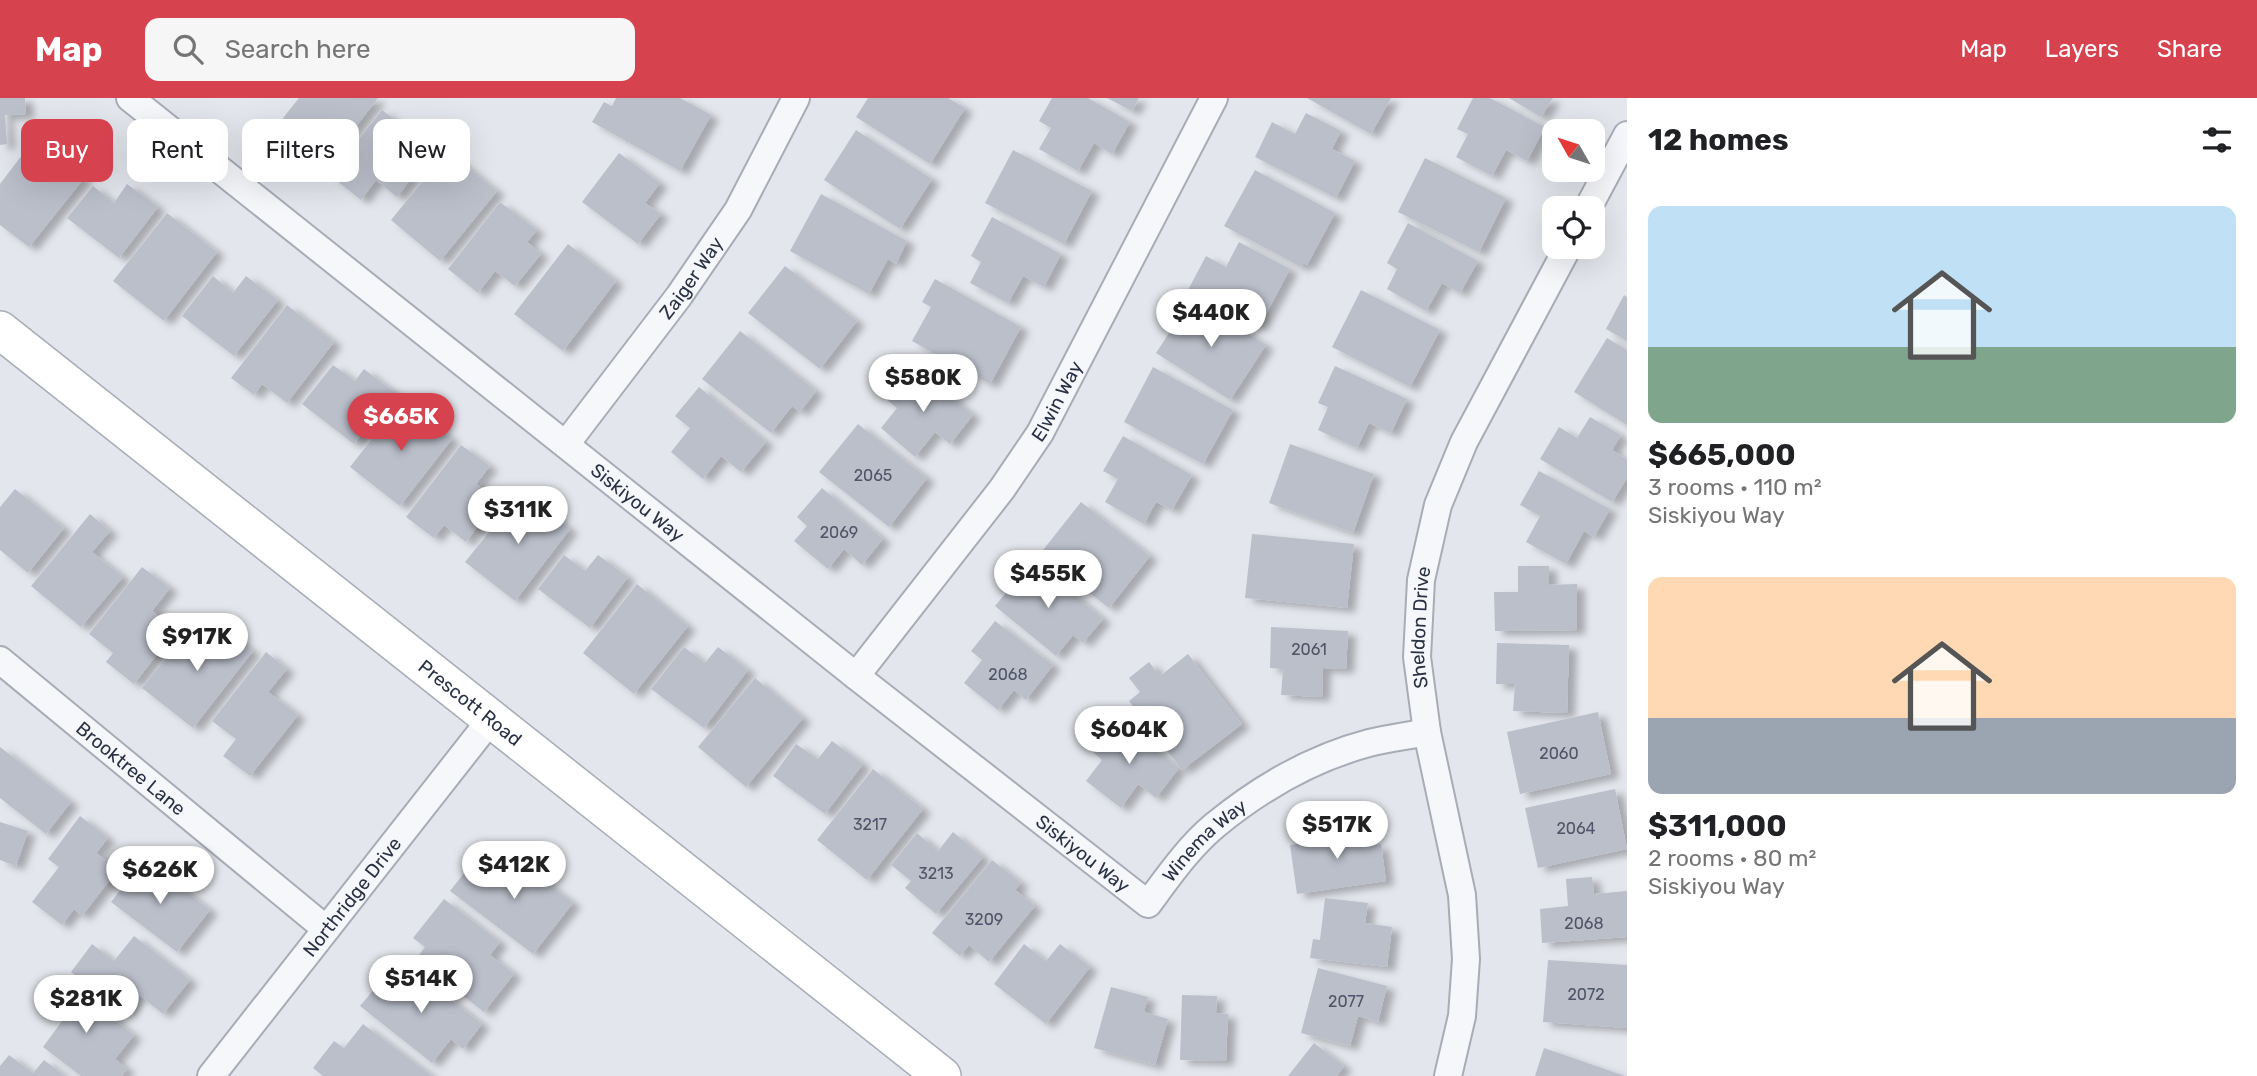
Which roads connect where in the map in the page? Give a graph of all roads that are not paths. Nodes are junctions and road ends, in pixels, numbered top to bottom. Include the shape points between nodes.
1 (130, 98) edge
2 (796, 98) edge
3 (1214, 98) edge
4 (1627, 135) edge
5 (1594, 196) edge
6 (1561, 259) edge
7 (0, 330) edge
8 (566, 444) junction
9 (0, 660) edge
10 (856, 676) junction
11 (492, 718) junction
12 (1427, 732) junction
13 (1148, 904) joint
14 (326, 929) junction
15 (211, 1076) edge
16 (942, 1076) edge
17 (1448, 1076) edge

1 - 8 street, Siskiyou Way
2 - 8 street, Zaiger Way via 738,210
3 - 10 street, Elwin Way via 1040,433 1002,489
4 - 5 street
6 - 12 street, Sheldon Drive via 1464,442 1438,505 1420,580 1417,657
7 - 11 main road, Prescott Road
8 - 10 street, Siskiyou Way
9 - 14 street, Brooktree Lane
10 - 13 street, Siskiyou Way
11 - 14 street, Northridge Drive
11 - 16 main road, Prescott Road
12 - 13 street, Winema Way via 1368,743 1266,788 1213,827
12 - 17 street, Sheldon Drive via 1462,895 1466,960 1462,1016
14 - 15 street, Northridge Drive

